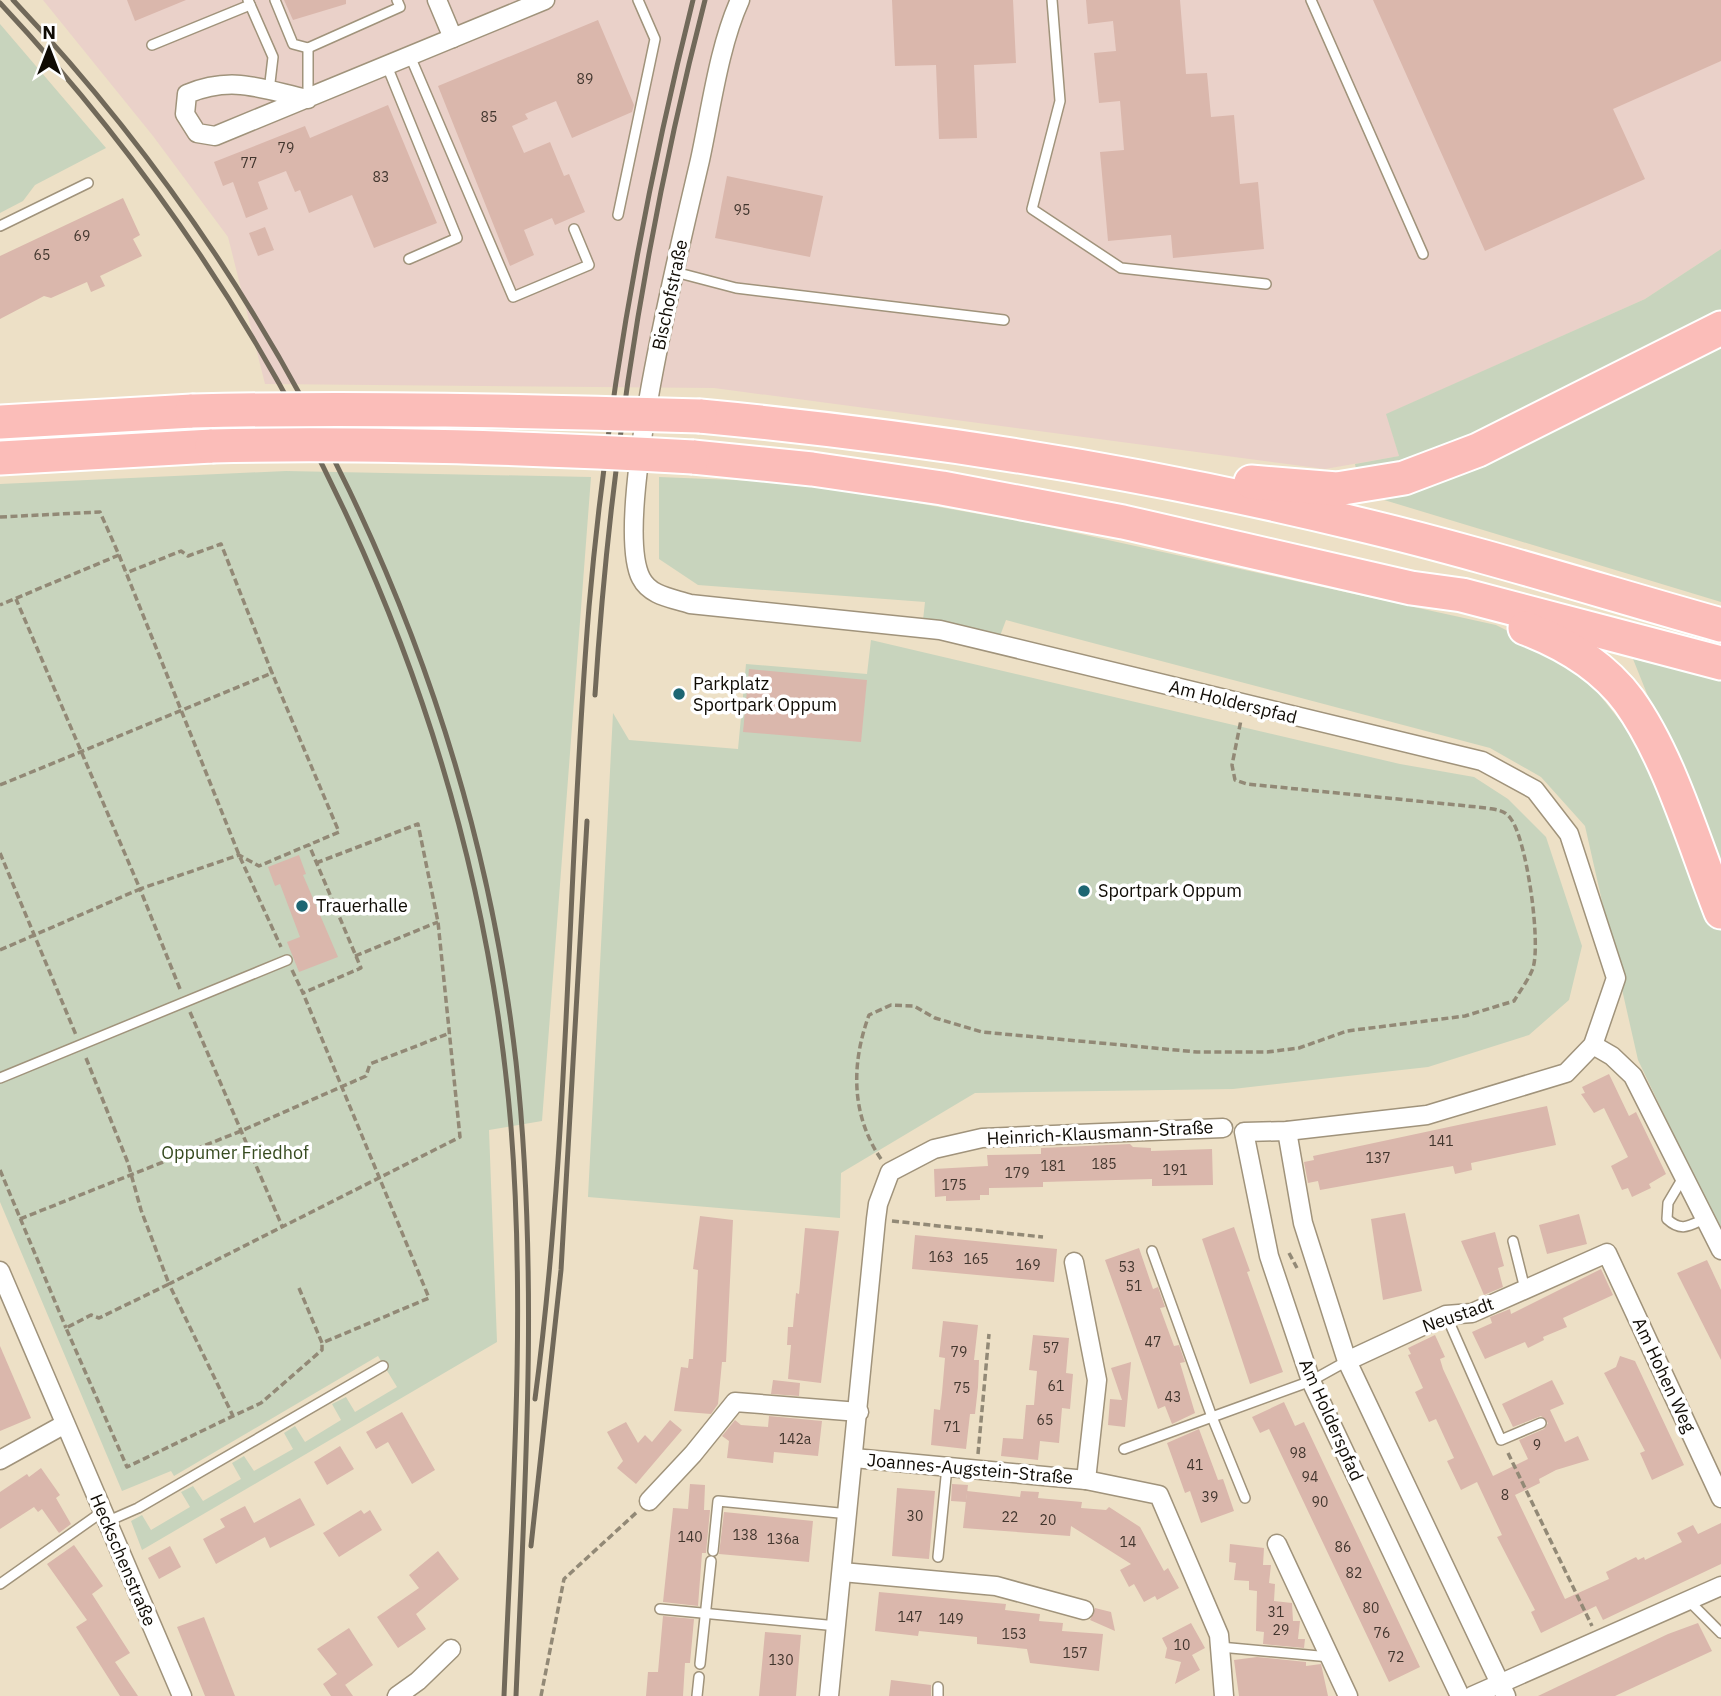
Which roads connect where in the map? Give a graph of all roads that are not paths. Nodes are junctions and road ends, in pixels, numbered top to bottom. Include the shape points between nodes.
1 (275, 0) edge
2 (397, 0) edge
3 (437, 0) edge
4 (545, 0) edge
5 (638, 0) edge
6 (740, 0) edge
7 (1052, 0) edge
8 (1311, 0) edge
9 (249, 2) edge
10 (453, 38) junction
11 (152, 45) dead end
12 (308, 48) junction
13 (410, 56) junction
14 (387, 66) junction
15 (269, 91) junction
16 (308, 99) junction
17 (88, 183) dead end
18 (618, 215) dead end
19 (0, 226) edge
20 (574, 229) dead end
21 (1423, 254) dead end
22 (409, 259) dead end
23 (675, 272) junction
24 (1266, 284) dead end
25 (1004, 320) dead end
26 (1721, 328) edge
27 (0, 422) edge
28 (0, 458) edge
29 (1069, 463) junction
30 (1411, 587) junction
31 (651, 591) joint
32 (1721, 625) edge
33 (1721, 663) edge
34 (1721, 912) edge
35 (287, 960) road end
36 (1593, 1045) junction
37 (0, 1078) edge
38 (1223, 1128) dead end
39 (1287, 1131) junction
40 (1684, 1176) junction
41 (1704, 1219) junction
42 (1514, 1241) dead end
43 (1721, 1250) edge
44 (1152, 1251) dead end
45 (1606, 1253) joint
46 (1074, 1262) dead end
47 (0, 1271) edge
48 (1525, 1289) junction
49 (1446, 1315) junction
50 (1347, 1361) junction
51 (383, 1366) dead end
52 (1311, 1381) junction
53 (859, 1412) junction
54 (1212, 1417) junction
55 (1541, 1423) dead end
56 (65, 1424) junction
57 (1124, 1449) dead end
58 (855, 1458) junction
59 (0, 1460) edge
60 (947, 1467) junction
61 (1086, 1480) junction
62 (1245, 1498) dead end
63 (1721, 1498) edge
64 (649, 1501) road end
65 (849, 1514) junction
66 (104, 1517) junction
67 (1278, 1544) dead end
68 (713, 1550) dead end
69 (939, 1557) dead end
70 (712, 1561) dead end
71 (842, 1572) junction
72 (0, 1584) edge
73 (1721, 1586) edge
74 (1689, 1601) junction
75 (660, 1609) dead end
76 (1084, 1610) dead end
77 (705, 1613) junction
78 (836, 1626) junction
79 (1721, 1633) edge
80 (1220, 1647) junction
81 (451, 1650) dead end
82 (1330, 1657) junction
83 (700, 1664) dead end
84 (699, 1677) dead end
85 (1503, 1690) edge
86 (1476, 1694) edge
87 (182, 1696) edge
88 (397, 1696) edge
89 (697, 1696) edge
90 (829, 1696) edge
91 (1224, 1696) edge
92 (1348, 1696) edge
93 (1461, 1696) edge

1 - 12 lane via 293,44
2 - 12 lane via 400,7
3 - 10 street
4 - 10 street
5 - 18 lane via 655,39
6 - 23 street, Bischofstraße
7 - 24 lane via 1060,102 1032,209 1121,268
8 - 21 lane
9 - 11 lane
9 - 15 lane via 273,57
10 - 13 street
12 - 16 lane
13 - 14 street
13 - 20 lane via 513,297 589,265
14 - 16 street
14 - 22 lane via 457,237
15 - 16 street
15 - 16 street via 212,84 187,94 185,114 197,133 215,136
17 - 19 lane
23 - 25 lane via 736,288
23 - 31 street, Bischofstraße via 643,437 635,509 636,558 640,577
26 - 29 highway via 1478,450 1404,478 1337,489 1274,486 1107,455
27 - 29 highway, bridge via 192,411 396,408 700,416 946,443
28 - 30 highway, bridge via 330,443 693,457 942,488 1124,522
29 - 32 highway via 1359,524
30 - 33 highway via 1462,595
30 - 34 highway via 1556,641 1598,669 1628,700 1656,746
31 - 36 street, Am Holderspfad via 690,604 940,630 1482,761 1535,790 1569,834 1616,978
35 - 37 lane
36 - 39 street, Am Holderspfad via 1566,1073 1427,1115
36 - 40 street via 1633,1076
38 - 53 street, Heinrich-Klausmann-Straße via 982,1138 934,1149 890,1172 877,1204
39 - 50 street via 1303,1223
39 - 52 street, Am Holderspfad via 1244,1132 1269,1256
40 - 41 street
40 - 41 lane via 1668,1203 1667,1219 1675,1227 1685,1228
41 - 43 street
42 - 48 lane
44 - 54 lane
45 - 48 street, Neustadt
45 - 63 street, Am Hohen Weg
46 - 61 street, Joannes-Augstein-Straße via 1097,1380
47 - 56 street, Heckschenstraße
48 - 49 street, Neustadt via 1472,1313
49 - 50 street, Neustadt
49 - 55 lane via 1501,1440
50 - 52 lane
50 - 85 street
51 - 66 lane via 138,1508
52 - 54 lane
52 - 93 street, Am Holderspfad
53 - 58 street
53 - 64 street via 735,1402
54 - 57 lane
54 - 62 lane
56 - 59 street
56 - 66 street, Heckschenstraße
58 - 60 street, Joannes-Augstein-Straße
58 - 65 street
60 - 61 street, Joannes-Augstein-Straße
60 - 69 lane
61 - 80 street, Joannes-Augstein-Straße via 1158,1495
65 - 68 lane via 718,1501
65 - 71 street
66 - 72 lane
66 - 87 street, Heckschenstraße
67 - 82 street
70 - 77 lane
71 - 76 street via 996,1586
71 - 78 street
73 - 74 street
74 - 79 lane
74 - 85 street via 1599,1640
75 - 77 lane
77 - 78 lane
77 - 83 lane
78 - 90 street
80 - 82 lane
80 - 91 street, Joannes-Augstein-Straße
81 - 88 street
82 - 92 street
84 - 89 lane
85 - 86 street

